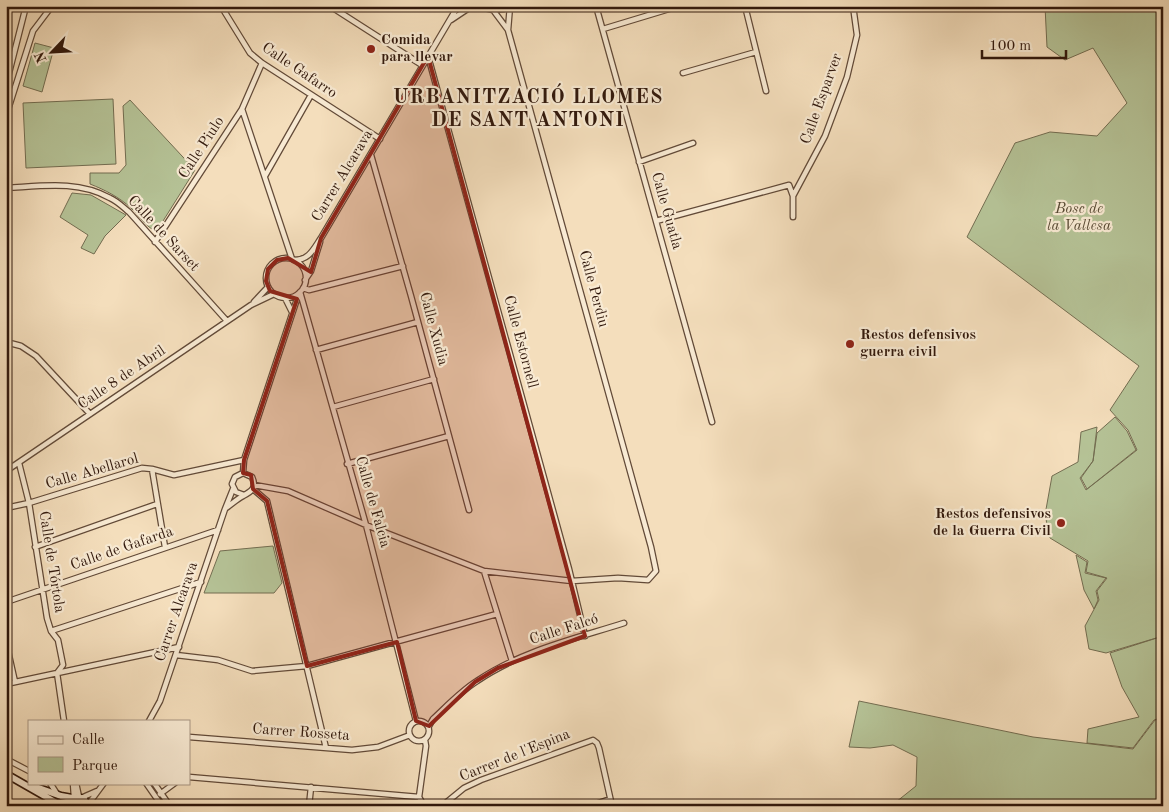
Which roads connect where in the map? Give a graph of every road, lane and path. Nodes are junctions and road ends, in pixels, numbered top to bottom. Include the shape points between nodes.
1 (26, 6) edge
2 (52, 6) edge
3 (221, 6) edge
4 (330, 6) edge
5 (458, 6) edge
6 (472, 6) edge
7 (477, 6) edge
8 (508, 6) edge
9 (596, 6) edge
10 (679, 6) edge
11 (745, 6) edge
12 (853, 6) edge
13 (493, 10) junction
14 (448, 22) junction
15 (602, 29) junction
16 (508, 30) junction
17 (756, 52) junction
18 (428, 56) junction
19 (262, 63) junction
20 (422, 65) junction
21 (684, 73) dead end
22 (766, 91) dead end
23 (6, 94) edge
24 (312, 95) junction
25 (242, 109) junction
26 (6, 116) edge
27 (380, 140) junction
28 (693, 143) dead end
29 (371, 155) junction
30 (639, 162) junction
31 (265, 176) junction
32 (6, 188) edge
33 (793, 196) junction
34 (793, 217) dead end
35 (656, 221) junction
36 (321, 238) junction
37 (155, 242) junction
38 (293, 259) junction
39 (403, 266) junction
40 (305, 280) junction
41 (268, 287) junction
42 (301, 291) junction
43 (274, 294) junction
44 (286, 298) junction
45 (251, 304) junction
46 (292, 313) junction
47 (227, 322) junction
48 (418, 322) junction
49 (6, 342) edge
50 (316, 350) junction
51 (434, 379) junction
52 (332, 408) junction
53 (90, 414) junction
54 (712, 422) dead end
55 (449, 436) junction
56 (244, 460) junction
57 (19, 462) junction
58 (347, 464) junction
59 (152, 469) junction
60 (6, 471) edge
61 (243, 473) junction
62 (254, 487) junction
63 (233, 489) junction
64 (244, 495) junction
65 (29, 504) junction
66 (157, 504) junction
67 (6, 508) edge
68 (225, 509) junction
69 (469, 510) dead end
70 (366, 525) junction
71 (218, 530) junction
72 (35, 547) junction
73 (165, 547) junction
74 (484, 571) junction
75 (200, 582) junction
76 (572, 582) junction
77 (42, 589) junction
78 (6, 602) edge
79 (497, 614) junction
80 (624, 623) dead end
81 (52, 631) junction
82 (585, 636) junction
83 (6, 642) edge
84 (397, 642) junction
85 (179, 647) junction
86 (176, 655) junction
87 (512, 661) junction
88 (306, 666) junction
89 (57, 673) junction
90 (15, 682) junction
91 (6, 684) edge
92 (64, 720) edge
93 (150, 720) edge
94 (416, 721) junction
95 (429, 726) junction
96 (410, 735) junction
97 (190, 738) edge
98 (425, 740) junction
99 (326, 748) junction
100 (6, 759) edge
101 (28, 770) edge
102 (6, 774) edge
103 (190, 777) edge
104 (14, 778) junction
105 (28, 784) edge
106 (29, 784) edge
107 (51, 784) edge
108 (75, 784) edge
109 (103, 784) edge
110 (147, 784) edge
111 (155, 784) edge
112 (174, 784) edge
113 (311, 787) junction
114 (98, 790) junction
115 (161, 793) junction
116 (57, 795) junction
117 (156, 796) junction
118 (419, 797) junction
119 (77, 798) junction
120 (610, 799) junction
121 (62, 806) edge
122 (67, 806) edge
123 (88, 806) edge
124 (162, 806) edge
125 (170, 806) edge
126 (310, 806) edge
127 (424, 806) edge
128 (442, 806) edge
129 (590, 806) edge
130 (612, 806) edge

1 - 23 street
2 - 26 street via 33,31
3 - 19 street, Calle Gafarro via 250,54
4 - 20 street
5 - 14 street, Carrer Alcarava
6 - 14 street, Carrer Alcarava
7 - 13 street
8 - 13 street
8 - 16 street, Calle Perdiu
9 - 15 street, Calle Guatla
10 - 15 street
11 - 17 street
12 - 33 street, Calle Esparver via 857,35 847,77 825,136
13 - 16 street, Calle Perdiu
14 - 18 street, Carrer Alcarava
15 - 30 street, Calle Guatla
16 - 76 street, Calle Perdiu via 656,571 648,580 618,578
17 - 21 street
17 - 22 street
18 - 20 street, Carrer Alcarava
18 - 76 street, Calle Estornell
19 - 24 street, Calle Gafarro
19 - 25 street, Calle Piulo
20 - 27 street, Carrer Alcarava
24 - 27 street, Calle Gafarro
24 - 31 street
25 - 31 street
25 - 37 street, Calle Piulo
27 - 29 street, Carrer Alcarava
28 - 30 street
29 - 36 street, Carrer Alcarava
29 - 39 street, Calle Xudia
30 - 35 street, Calle Guatla
31 - 38 street
32 - 37 street, Calle de Sarset via 84,187 111,198 129,212
33 - 34 street
33 - 35 street via 789,185
35 - 54 street, Calle Guatla
36 - 38 street, Carrer Alcarava via 308,257
36 - 40 street, Carrer Alcarava via 311,272
37 - 47 street, Calle de Sarset
38 - 40 street via 303,268
38 - 41 street via 283,258 272,263 266,275
39 - 42 street
39 - 48 street, Calle Xudia
40 - 42 street
41 - 43 street
41 - 45 street, Calle 8 de Abril
42 - 44 street
42 - 46 street
42 - 50 street, Calle de Falcia
43 - 44 street
43 - 45 street, Calle 8 de Abril
44 - 46 street
45 - 47 street, Calle 8 de Abril
46 - 56 street
47 - 53 street, Calle 8 de Abril
48 - 50 street
48 - 51 street, Calle Xudia
49 - 53 street via 21,346 36,356
50 - 52 street, Calle de Falcia
51 - 52 street
51 - 55 street, Calle Xudia
52 - 58 street, Calle de Falcia
53 - 57 street, Calle 8 de Abril
55 - 58 street
55 - 69 street, Calle Xudia
56 - 59 street, Calle Abellarol via 174,475
56 - 61 street
57 - 60 street, Calle 8 de Abril
57 - 65 street, Calle de Tórtola
58 - 70 street, Calle de Falcia
59 - 65 street, Calle Abellarol via 142,468
59 - 66 street
61 - 62 street via 252,477
61 - 63 street via 233,480
62 - 64 street
62 - 70 street via 288,491
62 - 88 street via 267,501
63 - 64 street
63 - 68 street, Carrer Alcarava
64 - 68 street
65 - 67 street, Calle Abellarol
65 - 72 street, Calle de Tórtola
66 - 72 street
66 - 73 street
68 - 71 street, Carrer Alcarava
70 - 74 street
70 - 84 street, Calle de Falcia
71 - 73 street, Calle de Gafarda
71 - 75 street, Carrer Alcarava
72 - 77 street, Calle de Tórtola
73 - 77 street, Calle de Gafarda
74 - 76 street
74 - 79 street
75 - 81 street
75 - 85 street, Carrer Alcarava
76 - 82 street, Calle Estornell
77 - 78 street, Calle de Gafarda
77 - 81 street, Calle de Tórtola
79 - 84 street
79 - 87 street
80 - 82 street, Calle Falcó
81 - 89 street, Calle de Tórtola via 58,640 64,665
82 - 87 street, Calle Falcó
83 - 90 street
84 - 88 street
84 - 94 street, Calle de Falcia
85 - 86 street, Carrer Alcarava
85 - 89 street
86 - 88 street via 218,660 252,671
86 - 93 street, Carrer Alcarava via 160,701
87 - 95 street via 475,682
88 - 99 street
89 - 90 street
89 - 92 street, Calle de Tórtola
90 - 91 street
94 - 95 street
94 - 96 street via 410,727
95 - 98 street
96 - 98 street via 417,741
96 - 99 street, Carrer Rosseta via 378,747
97 - 99 street, Carrer Rosseta
98 - 118 street
100 - 101 street
102 - 104 main road
103 - 113 street
104 - 105 main road
104 - 121 main road
106 - 116 main road
107 - 116 street
108 - 119 street
109 - 114 street
110 - 117 street
111 - 115 street
112 - 115 street
113 - 118 street
113 - 126 street
114 - 119 street
114 - 123 street
115 - 117 street
115 - 125 street
116 - 119 main road
117 - 124 street
118 - 127 street
119 - 122 main road
119 - 123 main road
120 - 128 street, Carrer de l'Espina via 599,748 593,740 481,780 464,788
120 - 129 street
120 - 130 street, Carrer de l'Espina

